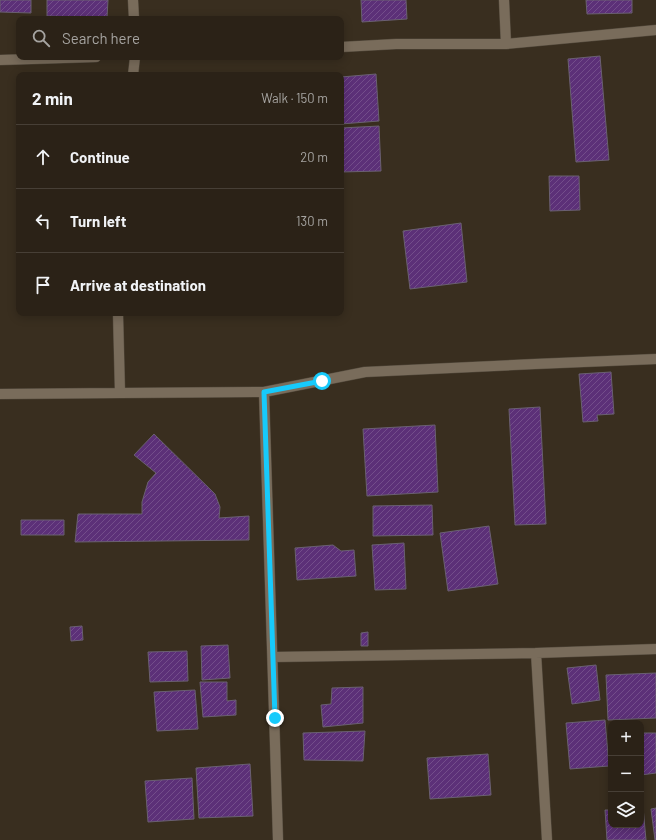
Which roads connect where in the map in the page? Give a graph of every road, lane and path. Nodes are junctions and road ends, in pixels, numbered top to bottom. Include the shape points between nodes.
1 (133, 0) edge
2 (504, 0) edge
3 (134, 16) edge
4 (656, 30) edge
5 (506, 44) junction
6 (344, 47) edge
7 (0, 60) edge
8 (16, 60) edge
9 (135, 60) edge
10 (133, 72) edge
11 (118, 316) edge
12 (656, 360) edge
13 (264, 392) junction
14 (120, 393) junction
15 (0, 394) edge
16 (656, 649) edge
17 (536, 653) junction
18 (273, 657) junction
19 (278, 840) edge
20 (547, 840) edge

1 - 3 street
2 - 5 street
4 - 5 street
5 - 6 street
7 - 8 street
9 - 10 street
11 - 14 street
12 - 13 street via 365,372
13 - 14 street
13 - 18 street
14 - 15 street
16 - 17 street
17 - 18 street
17 - 20 street
18 - 19 street

